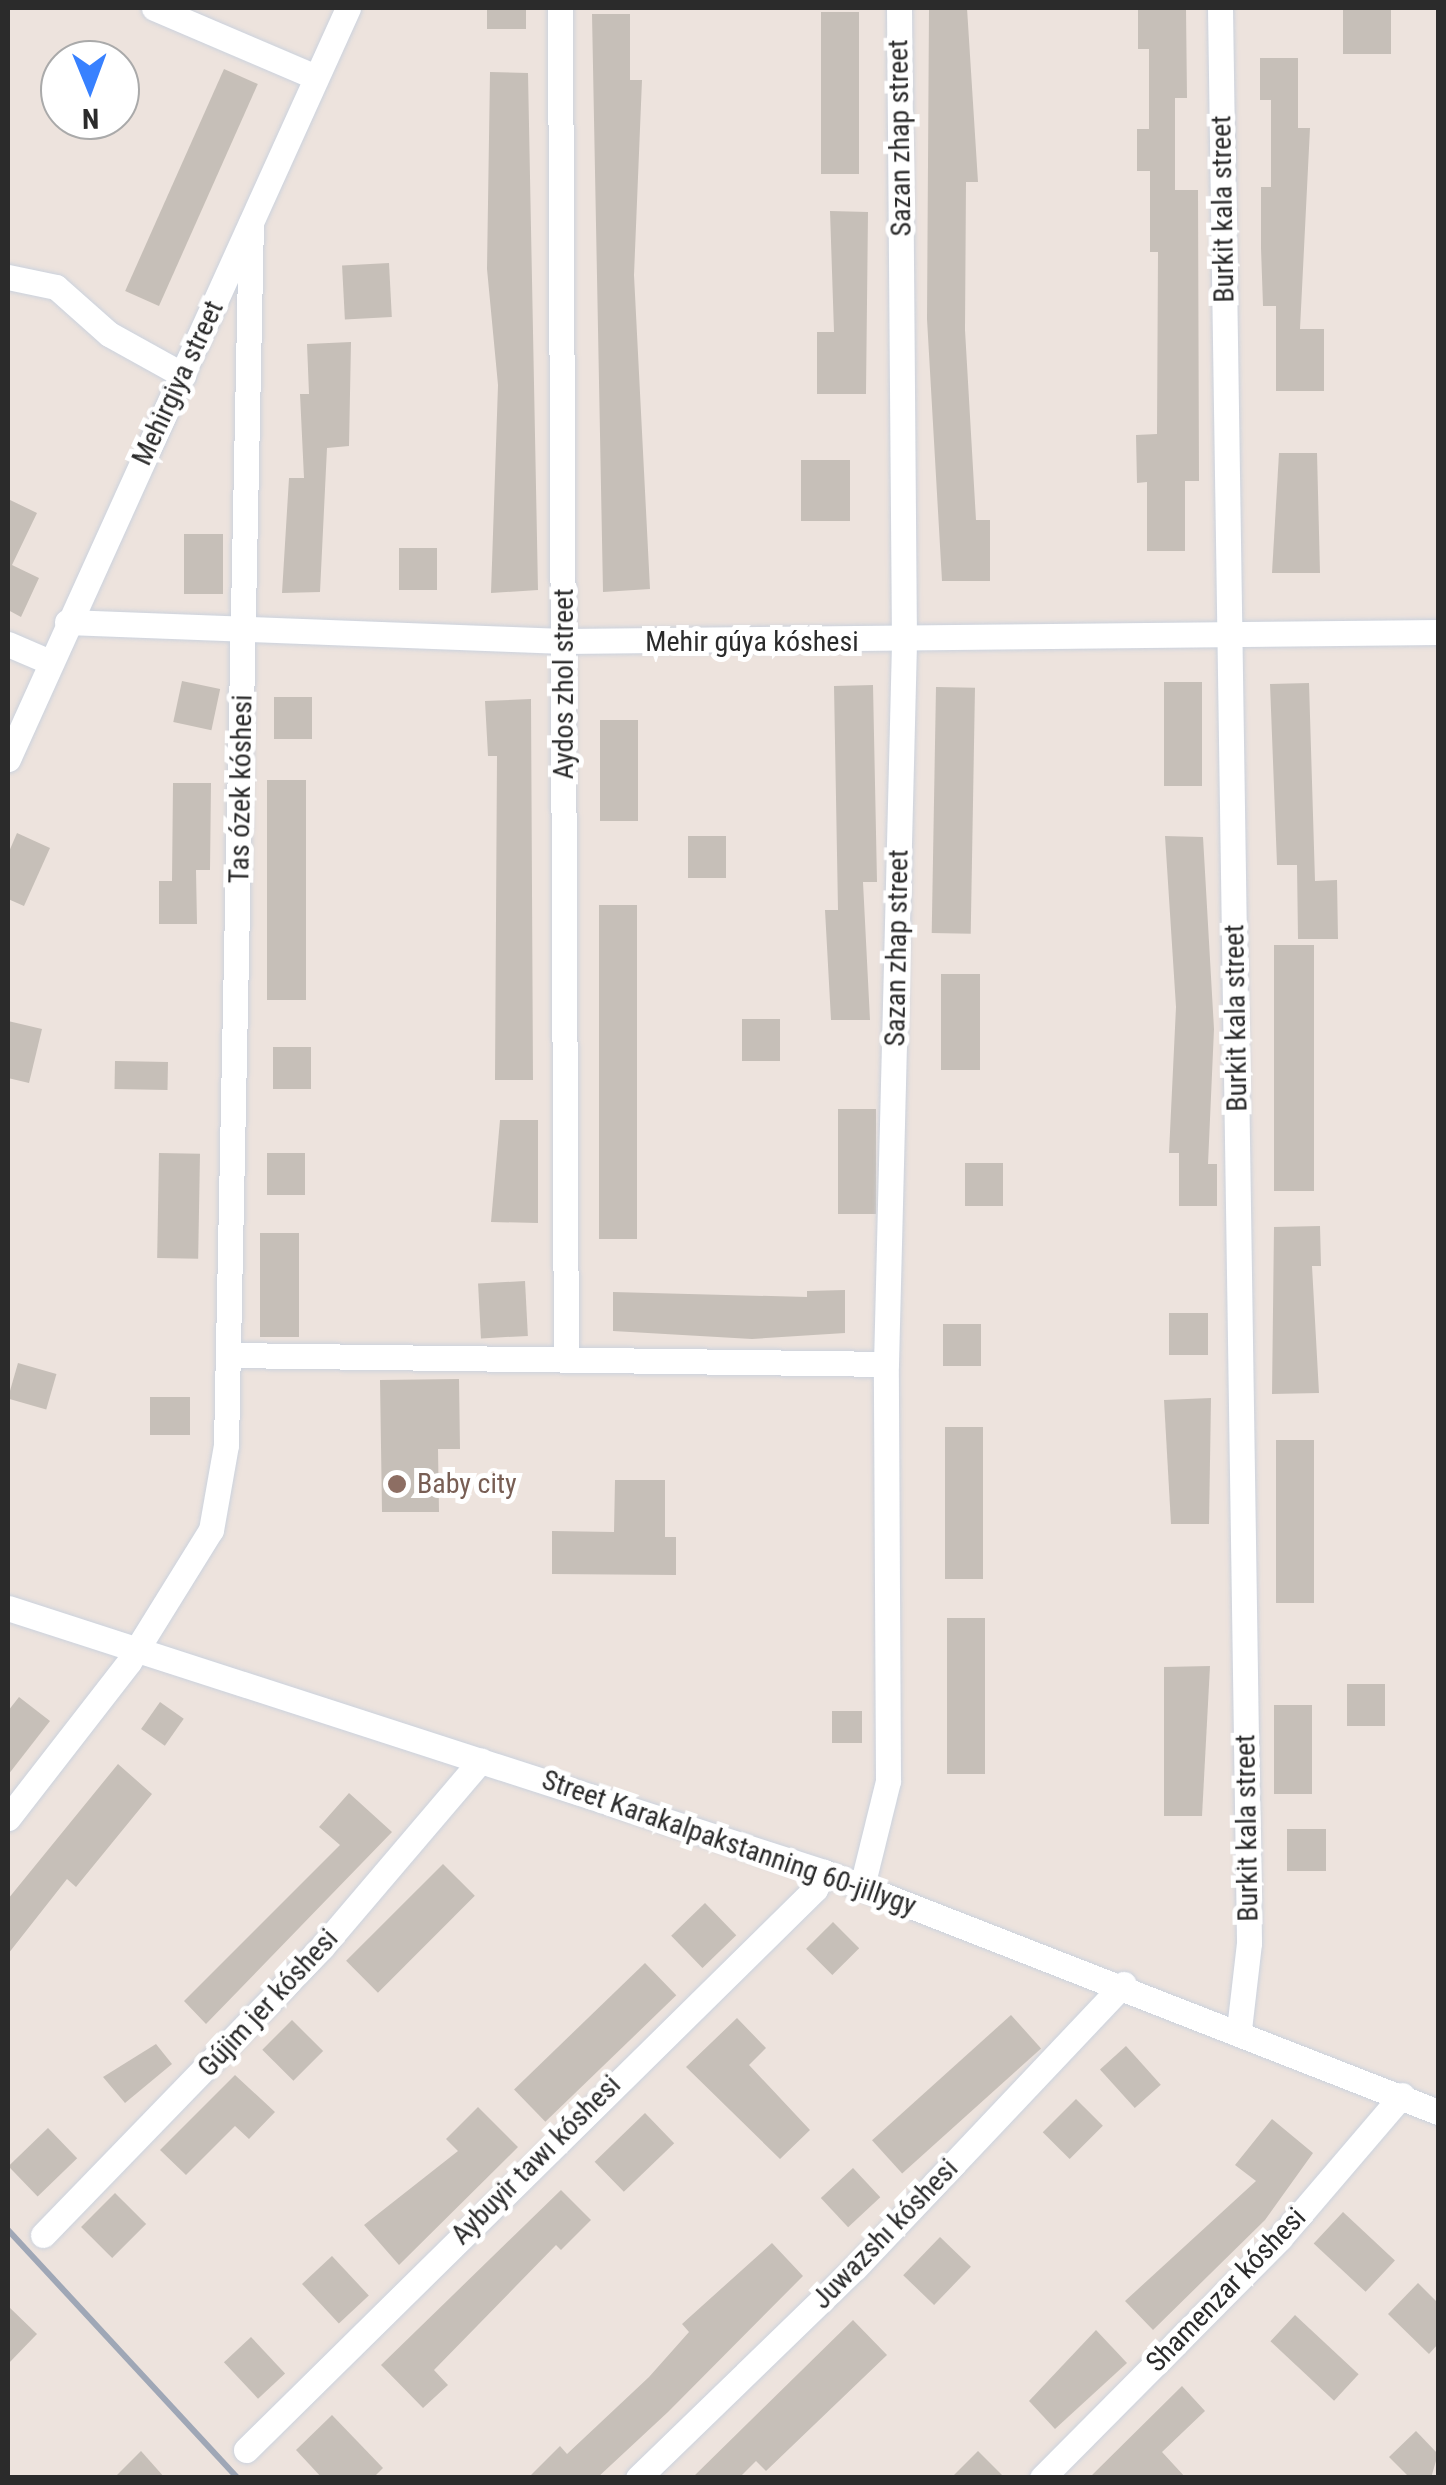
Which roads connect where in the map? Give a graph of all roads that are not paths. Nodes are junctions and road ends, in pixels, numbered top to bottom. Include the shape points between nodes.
1 (154, 8) edge
2 (348, 8) edge
3 (560, 8) edge
4 (899, 8) edge
5 (1220, 8) edge
6 (316, 77) junction
7 (251, 224) junction
8 (8, 277) edge
9 (183, 375) junction
10 (67, 622) junction
11 (1438, 632) edge
12 (244, 634) junction
13 (1230, 638) junction
14 (564, 641) junction
15 (904, 643) junction
16 (8, 644) edge
17 (50, 662) junction
18 (8, 759) edge
19 (229, 1355) junction
20 (566, 1360) junction
21 (886, 1364) junction
22 (8, 1608) edge
23 (141, 1645) junction
24 (481, 1760) junction
25 (8, 1818) edge
26 (824, 1872) junction
27 (862, 1886) junction
28 (1124, 1984) junction
29 (1239, 2029) junction
30 (1402, 2096) junction
31 (1438, 2112) edge
32 (43, 2236) dead end
33 (246, 2450) dead end
34 (638, 2478) edge
35 (1042, 2478) edge

1 - 6 street
2 - 6 street, Mehirgiya street
3 - 14 street, Aydos zhol street
4 - 15 street, Sazan zhap street
5 - 13 street, Burkit kala street
6 - 7 street, Mehirgiya street
7 - 9 street, Mehirgiya street
7 - 12 street, Tas ózek kóshesi
8 - 9 street via 56,287 109,334
9 - 10 street, Mehirgiya street
10 - 12 street, Mehir gúyа kóshesi
10 - 17 street, Mehirgiya street
11 - 13 street, Mehir gúyа kóshesi
12 - 14 street, Mehir gúyа kóshesi
12 - 19 street, Tas ózek kóshesi
13 - 15 street, Mehir gúyа kóshesi
13 - 29 street, Burkit kala street via 1248,1942
14 - 15 street, Mehir gúyа kóshesi
14 - 20 street, Aydos zhol street
15 - 21 street, Sazan zhap street
16 - 17 street
17 - 18 street, Mehirgiya street
19 - 20 street
19 - 23 street, Tas ózek kóshesi via 226,1445 210,1530
20 - 21 street
21 - 27 street, Sazan zhap street via 888,1781
22 - 23 street, Street Karakalpakstanning 60-jillygy
23 - 24 street, Street Karakalpakstanning 60-jillygy
23 - 25 street, Tas ózek kóshesi
24 - 26 street, Street Karakalpakstanning 60-jillygy
24 - 32 street, Gújim jer kóshesi via 322,1947
26 - 27 street, Street Karakalpakstanning 60-jillygy
26 - 33 street, Aybuyir tawı kóshesi via 815,1890
27 - 28 street, Street Karakalpakstanning 60-jillygy
28 - 29 street, Street Karakalpakstanning 60-jillygy
28 - 34 street, Juwazshı kóshesi via 855,2268
29 - 30 street, Street Karakalpakstanning 60-jillygy
30 - 31 street, Street Karakalpakstanning 60-jillygy
30 - 35 street, Shamenzar kóshesi via 1280,2238

